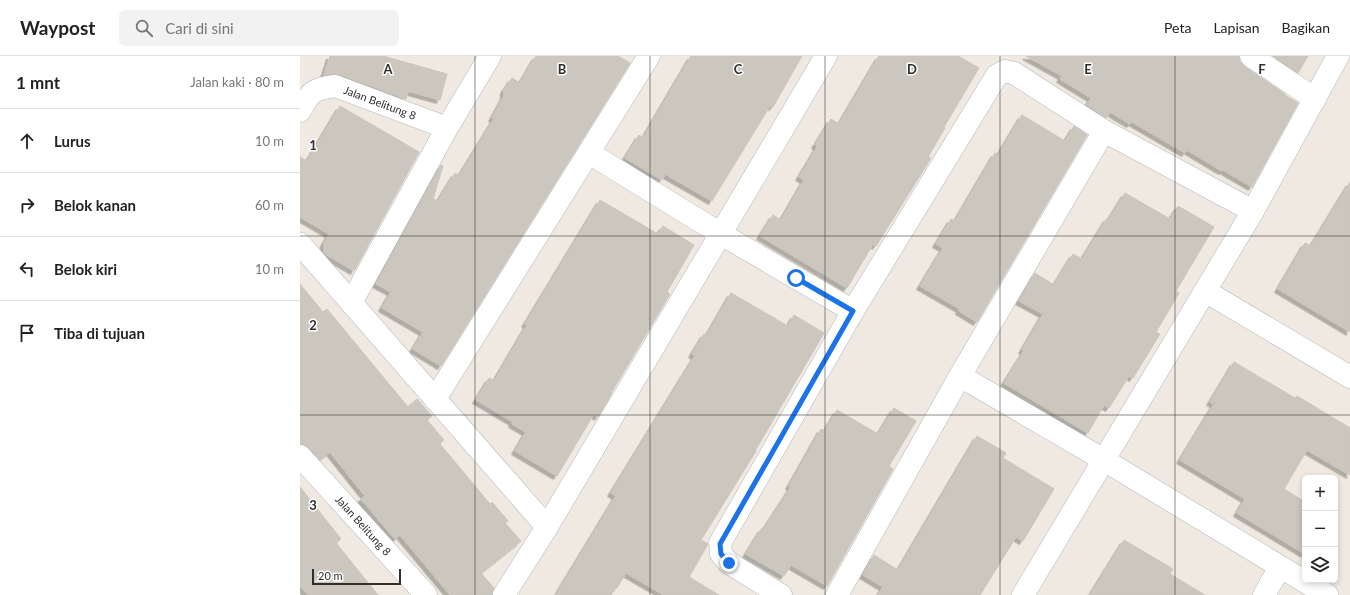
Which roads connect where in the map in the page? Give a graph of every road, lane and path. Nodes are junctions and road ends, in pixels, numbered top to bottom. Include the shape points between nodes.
1 (490, 56) edge
2 (649, 56) edge
3 (826, 56) edge
4 (1251, 56) edge
5 (1338, 56) edge
6 (1315, 99) junction
7 (300, 111) edge
8 (447, 128) junction
9 (1104, 131) junction
10 (588, 153) junction
11 (1253, 211) junction
12 (721, 234) junction
13 (300, 244) edge
14 (1205, 291) junction
15 (351, 303) junction
16 (853, 311) junction
17 (960, 376) junction
18 (1350, 377) edge
19 (435, 399) junction
20 (300, 456) edge
21 (1104, 460) junction
22 (547, 528) junction
23 (1280, 567) junction
24 (426, 595) edge
25 (505, 595) edge
26 (781, 595) edge
27 (837, 595) edge
28 (1023, 595) edge
29 (1264, 595) edge
30 (1328, 595) edge

1 - 8 street
2 - 10 street
3 - 12 street
4 - 6 street
5 - 6 street
6 - 11 street
7 - 8 street, Jalan Belitung 8 via 306,99 317,88 335,86
8 - 15 street
9 - 11 street
9 - 16 street via 1014,73 1005,71 997,75
9 - 17 street
10 - 12 street
10 - 19 street
11 - 14 street
12 - 16 street
12 - 22 street
13 - 15 street
14 - 18 street
14 - 21 street
15 - 19 street
16 - 26 street via 720,544 721,554 729,563
17 - 21 street
17 - 27 street
19 - 22 street
20 - 24 street, Jalan Belitung 8
21 - 23 street
21 - 28 street
22 - 25 street
23 - 29 street
23 - 30 street

